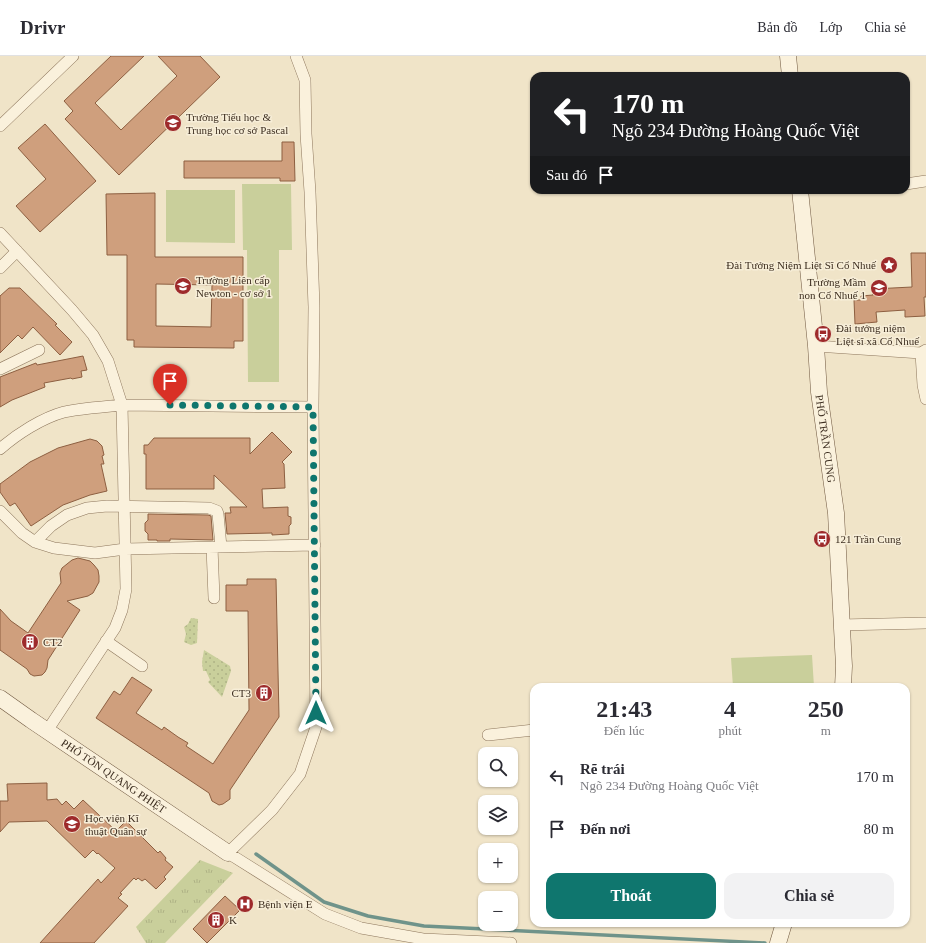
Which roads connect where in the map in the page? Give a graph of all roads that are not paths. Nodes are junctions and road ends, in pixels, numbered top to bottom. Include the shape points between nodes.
1 (73, 56) edge
2 (296, 56) edge
3 (788, 56) edge
4 (790, 72) edge
5 (0, 126) edge
6 (926, 181) edge
7 (910, 183) edge
8 (800, 194) edge
9 (0, 233) edge
10 (17, 250) junction
11 (0, 268) edge
12 (816, 346) junction
13 (40, 350) dead end
14 (924, 352) edge
15 (0, 369) edge
16 (926, 399) edge
17 (122, 405) junction
18 (313, 407) junction
19 (0, 449) edge
20 (125, 507) junction
21 (0, 510) edge
22 (35, 542) junction
23 (315, 545) junction
24 (217, 547) junction
25 (125, 549) junction
26 (214, 598) dead end
27 (926, 623) edge
28 (841, 625) junction
29 (106, 641) junction
30 (142, 666) dead end
31 (842, 683) edge
32 (0, 698) edge
33 (530, 730) edge
34 (47, 731) junction
35 (488, 735) dead end
36 (228, 854) junction
37 (783, 927) edge
38 (511, 943) edge
39 (778, 943) edge

1 - 5 street
2 - 18 street via 305,80 314,306
3 - 4 main road
6 - 7 street
8 - 12 main road, PHỐ TRẦN CUNG
9 - 10 street
10 - 11 street
10 - 17 street via 93,335 108,361
12 - 14 street
12 - 28 main road, PHỐ TRẦN CUNG via 819,392 836,513
13 - 15 street
14 - 16 street via 923,385
17 - 18 street
17 - 19 street via 64,412 35,425
17 - 20 street
18 - 23 street
20 - 22 street via 107,506 78,510 51,526
20 - 24 street via 213,509 218,514
20 - 25 street
21 - 22 street via 22,533
22 - 25 street via 54,548 95,553
23 - 24 street
23 - 36 street via 316,727 300,774 272,810
24 - 25 street
24 - 26 street
25 - 29 street via 126,589 122,610 115,628
27 - 28 street
28 - 31 main road, PHỐ TRẦN CUNG via 844,666
29 - 30 street
29 - 34 street
32 - 34 main road, PHỐ TÔN QUANG PHIỆT
33 - 35 street
34 - 36 main road, PHỐ TÔN QUANG PHIỆT
36 - 38 street via 325,914 361,928 423,939
37 - 39 main road

